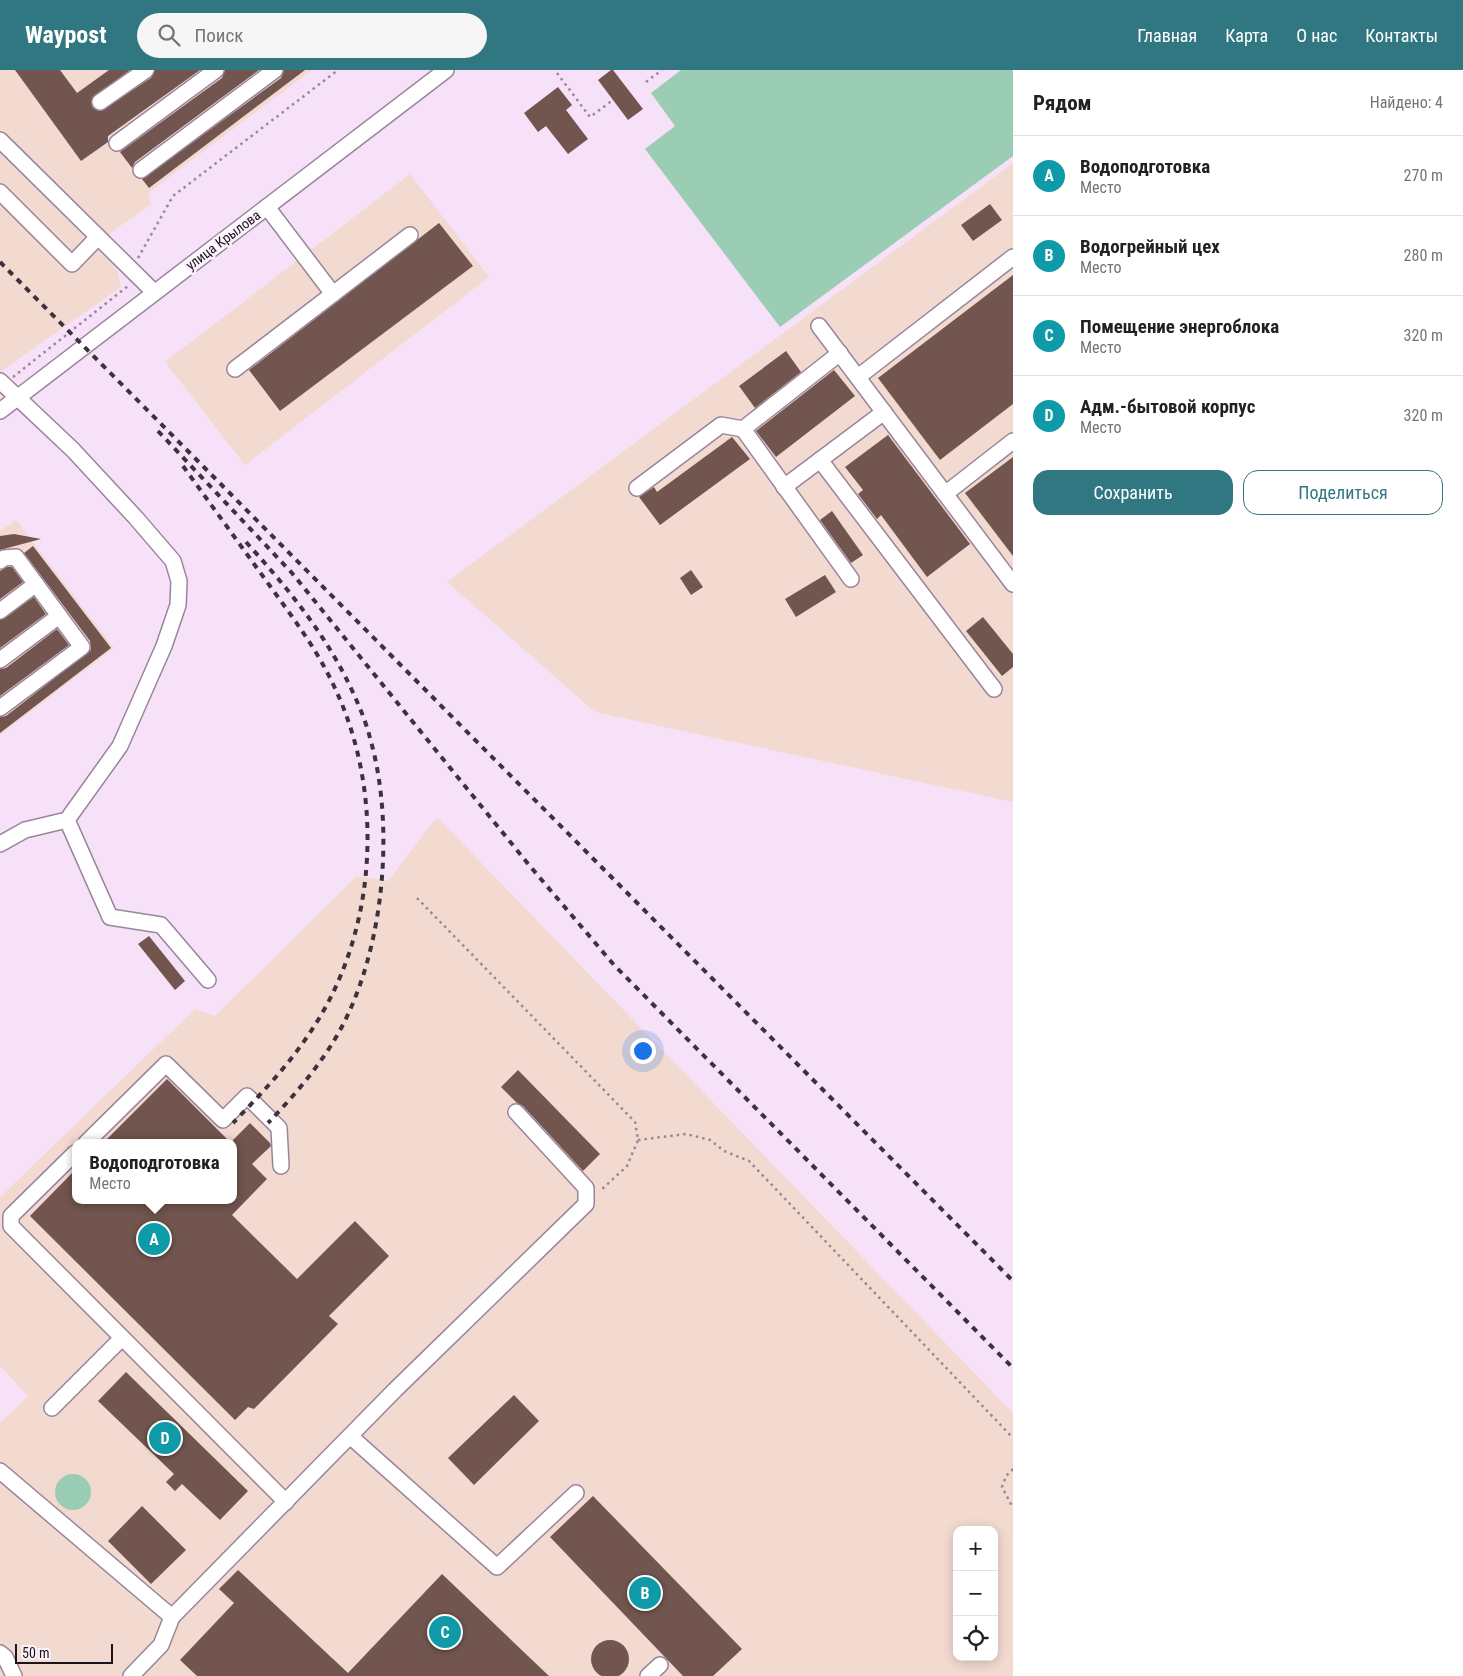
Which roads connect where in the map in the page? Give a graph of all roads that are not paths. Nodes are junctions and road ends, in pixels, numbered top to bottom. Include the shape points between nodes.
1 (146, 70) edge
2 (216, 70) edge
3 (274, 70) edge
4 (446, 70) edge
5 (100, 102) dead end
6 (0, 140) edge
7 (116, 143) dead end
8 (140, 170) dead end
9 (0, 192) edge
10 (267, 206) junction
11 (410, 234) dead end
12 (98, 237) junction
13 (1013, 257) edge
14 (154, 292) junction
15 (333, 294) junction
16 (819, 326) dead end
17 (840, 353) junction
18 (235, 369) dead end
19 (858, 377) junction
20 (2, 383) edge
21 (17, 398) junction
22 (0, 411) edge
23 (884, 412) junction
24 (743, 429) junction
25 (1013, 441) edge
26 (820, 460) junction
27 (784, 487) junction
28 (637, 488) dead end
29 (945, 494) junction
30 (0, 561) edge
31 (851, 579) dead end
32 (36, 584) junction
33 (1013, 584) edge
34 (0, 611) edge
35 (59, 616) junction
36 (0, 660) edge
37 (994, 689) dead end
38 (0, 708) edge
39 (67, 820) junction
40 (0, 844) edge
41 (208, 980) dead end
42 (516, 1112) dead end
43 (90, 1139) edge
44 (72, 1156) edge
45 (281, 1166) dead end
46 (122, 1338) junction
47 (52, 1408) dead end
48 (350, 1436) junction
49 (0, 1471) edge
50 (576, 1493) dead end
51 (286, 1502) junction
52 (172, 1617) junction
53 (0, 1653) edge
54 (660, 1665) dead end
55 (14, 1676) edge
56 (131, 1676) edge
57 (648, 1676) edge

1 - 5 street
2 - 7 street
3 - 8 street
4 - 10 street, улица Крылова
6 - 12 street
9 - 12 street via 72,264
10 - 14 street, улица Крылова
10 - 15 street
11 - 15 street
12 - 14 street
13 - 19 street
14 - 21 street, улица Крылова
15 - 18 street
16 - 17 street
17 - 19 street
17 - 24 street
19 - 23 street
20 - 21 street
21 - 22 street, улица Крылова
21 - 39 street via 136,518 173,561 179,581 178,605 164,646 120,746
23 - 26 street
23 - 29 street
24 - 27 street
24 - 28 street via 721,426
25 - 29 street
26 - 27 street
26 - 37 street
27 - 31 street
29 - 33 street
30 - 32 street via 16,557
32 - 34 street
32 - 35 street
35 - 36 street
35 - 38 street via 82,647
39 - 40 street via 25,830
39 - 41 street via 110,917 161,925
42 - 48 street via 586,1188 586,1204
43 - 45 street via 166,1064 223,1120 247,1096 279,1128
44 - 46 street via 12,1216 11,1226
46 - 47 street
46 - 51 street
48 - 50 street via 497,1567
48 - 51 street
49 - 52 street
51 - 52 street
52 - 56 street via 161,1645
53 - 55 street
54 - 57 street

